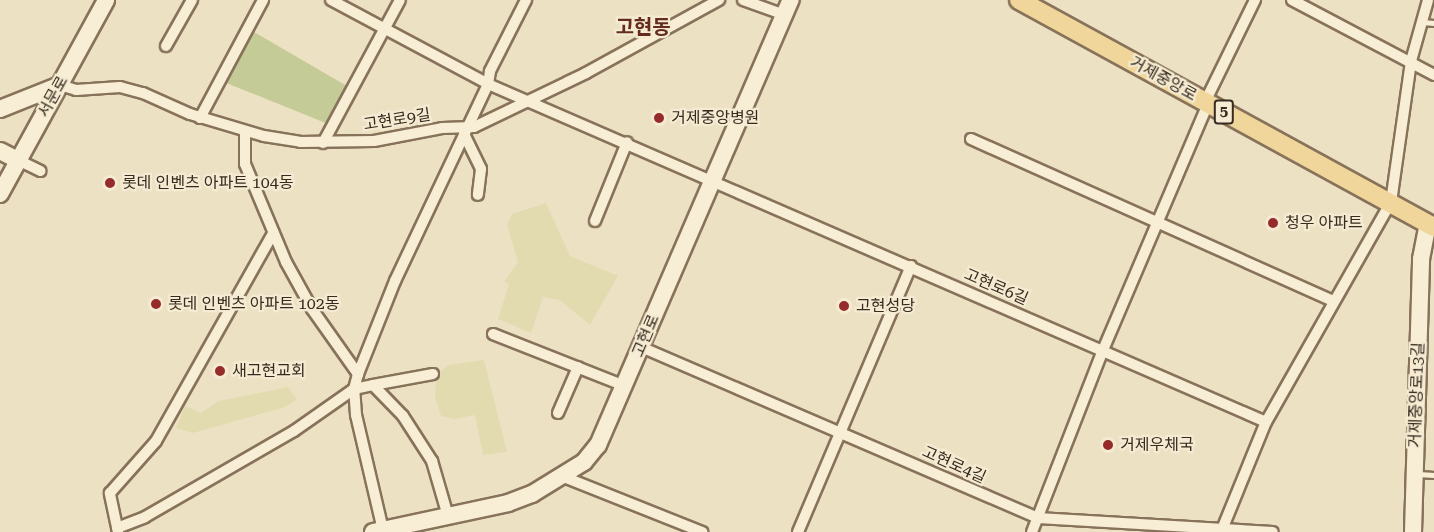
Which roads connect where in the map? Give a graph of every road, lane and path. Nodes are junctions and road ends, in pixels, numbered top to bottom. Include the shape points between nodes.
1 (106, 0) edge
2 (192, 0) edge
3 (263, 0) edge
4 (331, 0) edge
5 (399, 0) edge
6 (526, 0) edge
7 (718, 0) edge
8 (743, 0) edge
9 (1019, 0) edge
10 (1255, 0) edge
11 (1292, 0) edge
12 (1428, 0) edge
13 (788, 7) edge
14 (1422, 22) junction
15 (1434, 23) edge
16 (384, 30) junction
17 (166, 46) dead end
18 (1411, 62) junction
19 (1434, 75) edge
20 (488, 84) junction
21 (60, 85) junction
22 (530, 101) junction
23 (1207, 103) junction
24 (0, 109) edge
25 (200, 118) junction
26 (466, 130) junction
27 (245, 132) junction
28 (971, 139) dead end
29 (627, 142) junction
30 (323, 143) junction
31 (0, 151) edge
32 (18, 160) junction
33 (41, 171) dead end
34 (714, 179) junction
35 (0, 194) edge
36 (478, 195) dead end
37 (1391, 202) junction
38 (595, 221) dead end
39 (1159, 222) junction
40 (1431, 225) edge
41 (273, 232) junction
42 (911, 266) junction
43 (1333, 301) junction
44 (493, 334) dead end
45 (641, 347) junction
46 (1103, 350) junction
47 (578, 367) junction
48 (358, 374) junction
49 (433, 374) dead end
50 (373, 385) junction
51 (625, 386) junction
52 (354, 389) junction
53 (558, 413) dead end
54 (1266, 422) junction
55 (841, 432) junction
56 (1414, 474) junction
57 (1434, 475) edge
58 (564, 477) junction
59 (448, 516) junction
60 (1038, 518) junction
61 (117, 530) edge
62 (1222, 530) edge
63 (378, 531) edge
64 (702, 532) edge
65 (798, 532) edge
66 (1032, 532) edge
67 (1273, 532) edge
68 (1413, 532) edge

1 - 21 street, 서문로
2 - 17 street
3 - 25 street
4 - 16 street, 고현로6길
5 - 16 street
6 - 20 street via 490,71
7 - 22 street, 고현로9길
8 - 13 street
9 - 23 main road, 거제중앙로 / 5
10 - 23 street
11 - 18 street
12 - 14 street
13 - 34 street, 고현로
14 - 15 lane
14 - 18 street
16 - 20 street, 고현로6길
16 - 30 street
18 - 19 street
18 - 37 street
20 - 22 street, 고현로6길
20 - 26 street
21 - 24 street
21 - 25 street, 고현로9길 via 76,90 132,90
21 - 32 street, 서문로
22 - 26 street, 고현로9길
22 - 29 street, 고현로6길
23 - 37 main road, 거제중앙로 / 5
23 - 39 street
25 - 27 street, 고현로9길
26 - 30 street, 고현로9길
26 - 36 street via 481,169
26 - 48 street via 400,271
27 - 30 street, 고현로9길
27 - 41 street via 245,164
28 - 39 street
29 - 34 street, 고현로6길
29 - 38 street
31 - 32 street
32 - 33 street
32 - 35 street, 서문로
34 - 42 street, 고현로6길
34 - 45 street, 고현로
37 - 40 main road, 거제중앙로 / 5
37 - 43 street
39 - 43 street
39 - 46 street
40 - 56 street, 거제중앙로13길 via 1421,259
41 - 48 street via 312,309
41 - 61 street via 156,441 110,493
42 - 46 street, 고현로6길
42 - 55 street
43 - 54 street
44 - 47 street
45 - 51 street, 고현로
45 - 55 street, 고현로4길
46 - 54 street, 고현로6길
46 - 60 street
47 - 51 street
47 - 53 street
48 - 52 street
49 - 50 street
50 - 52 street
50 - 59 street via 403,416 432,461
51 - 58 street, 고현로 via 598,445
52 - 61 street via 294,431
52 - 63 street
54 - 62 street
55 - 60 street, 고현로4길
55 - 65 street
56 - 57 lane
56 - 68 street, 거제중앙로13길
58 - 59 street, 고현로 via 508,503
58 - 64 street
59 - 63 street, 고현로
60 - 62 street, 고현로4길
60 - 66 street
62 - 67 street, 고현로4길

